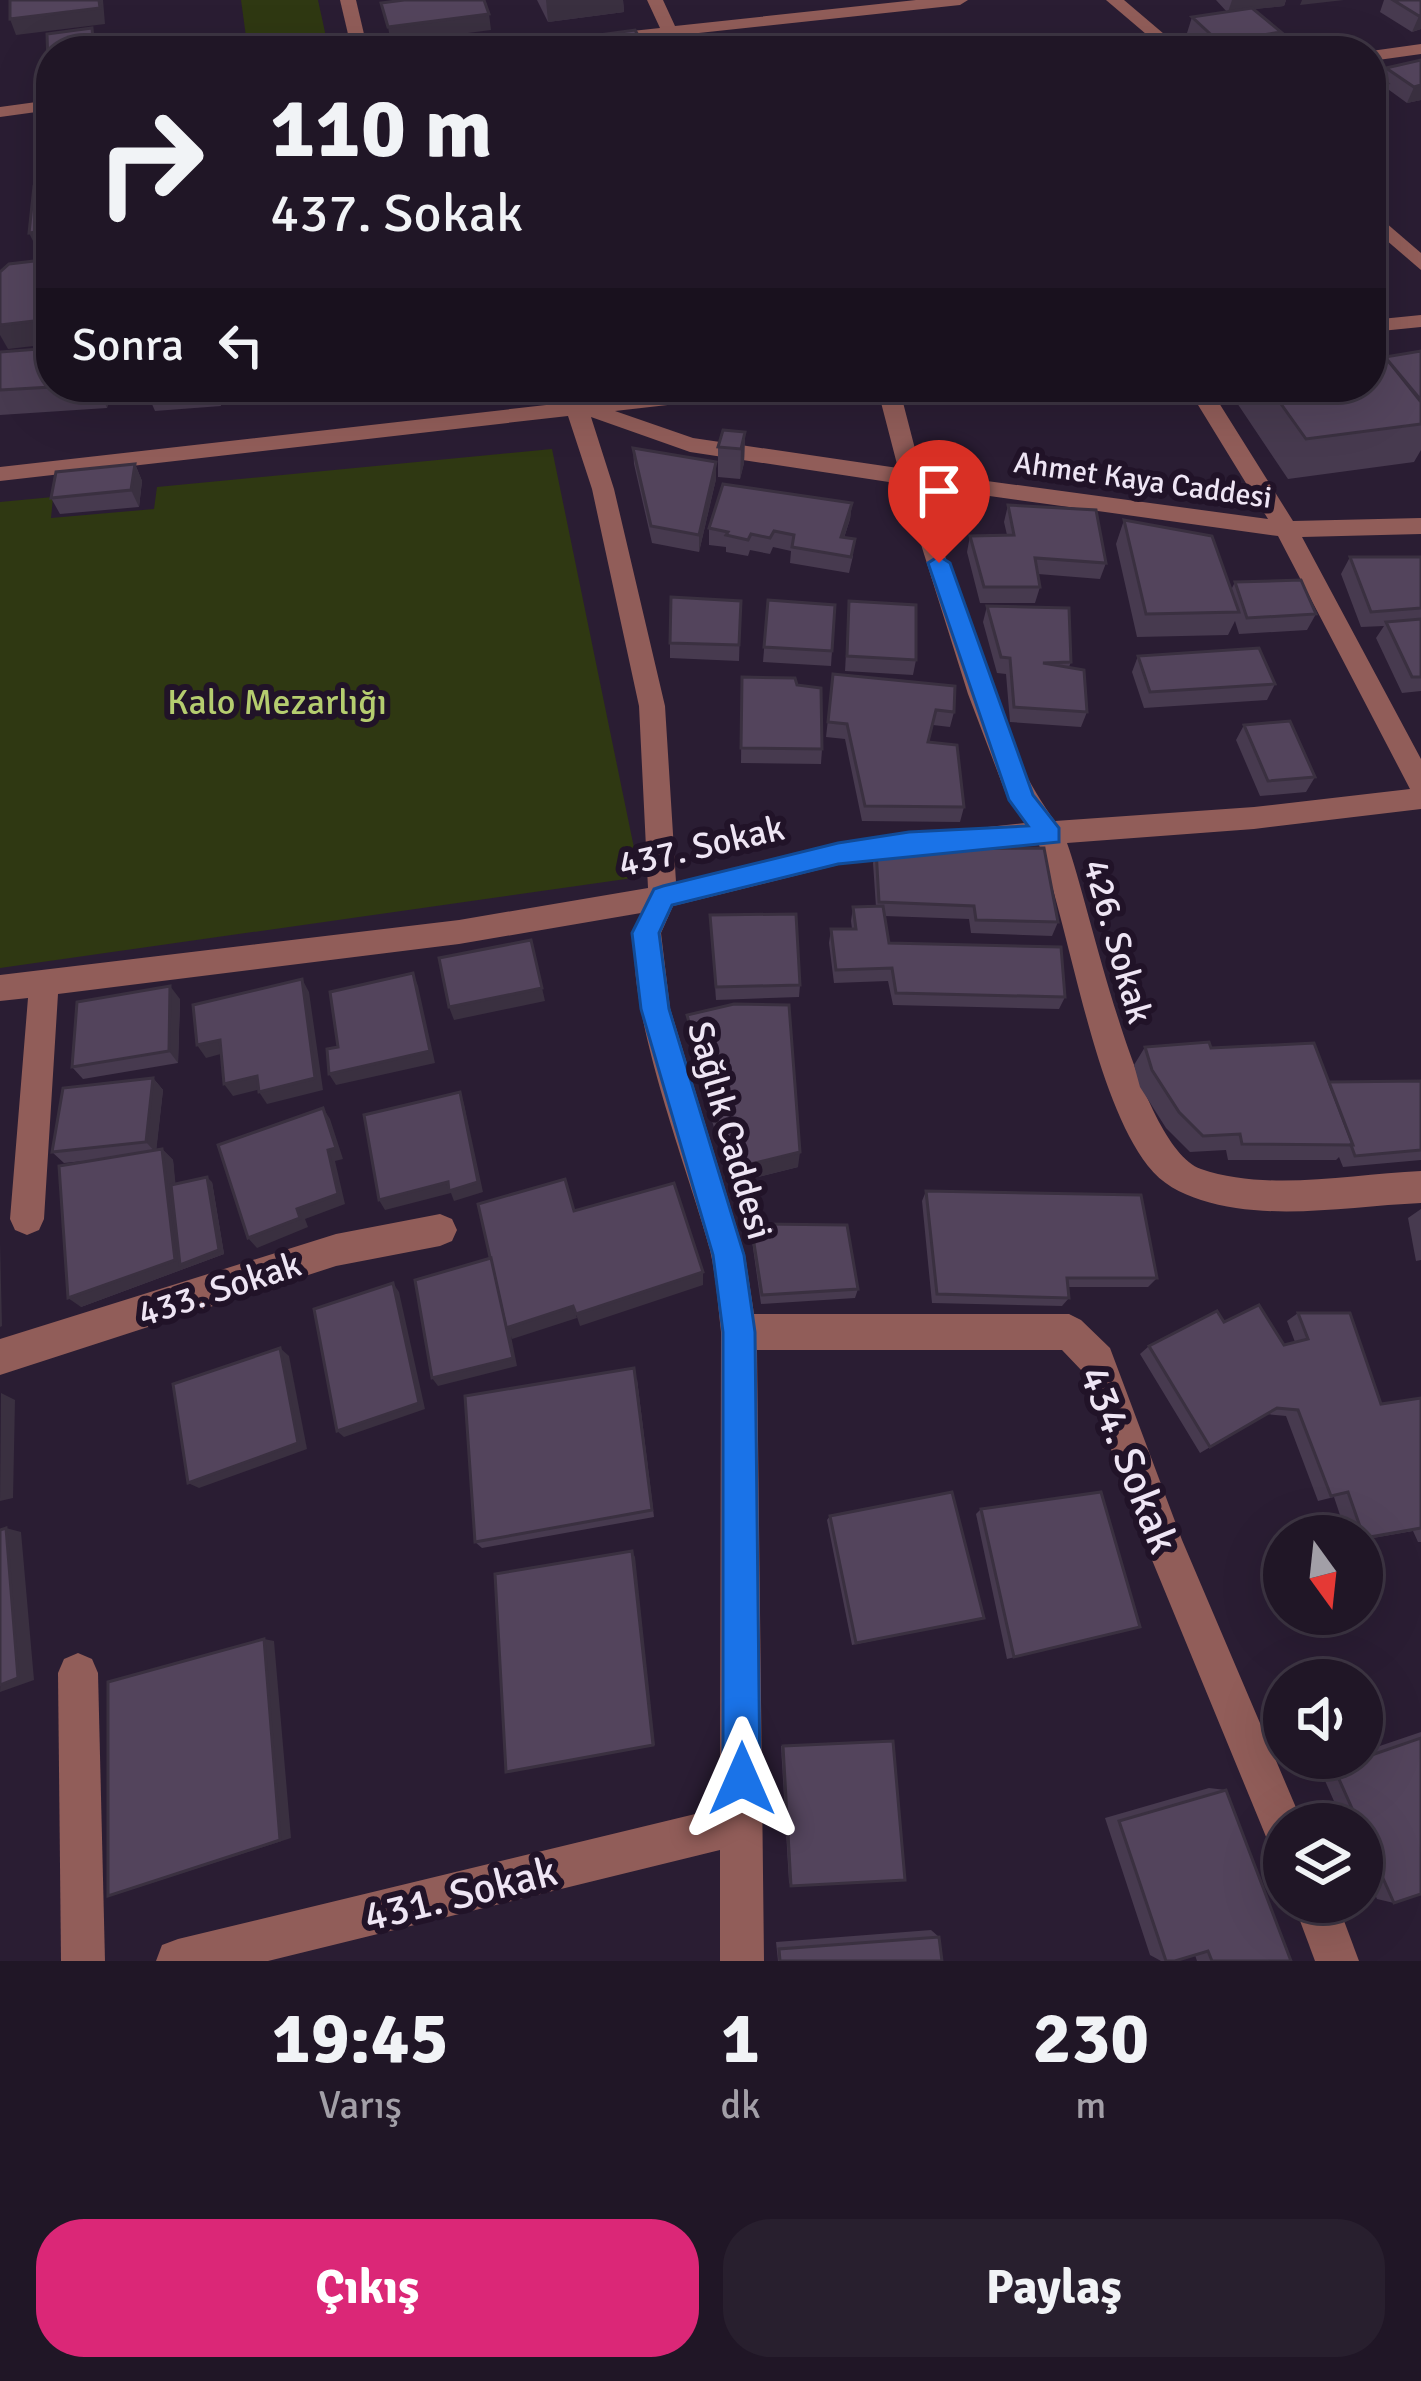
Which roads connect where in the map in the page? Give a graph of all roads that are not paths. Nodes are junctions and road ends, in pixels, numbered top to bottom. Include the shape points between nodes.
1 (348, 0) edge
2 (655, 0) edge
3 (960, 0) edge
4 (1114, 0) edge
5 (920, 2) edge
6 (668, 29) junction
7 (356, 36) edge
8 (612, 36) edge
9 (672, 36) edge
10 (1158, 36) edge
11 (1421, 49) edge
12 (1386, 54) edge
13 (36, 107) edge
14 (0, 112) edge
15 (1386, 230) edge
16 (1421, 264) edge
17 (1421, 320) edge
18 (1386, 324) edge
19 (531, 402) edge
20 (576, 402) edge
21 (589, 402) edge
22 (893, 402) edge
23 (1207, 402) edge
24 (0, 474) edge
25 (910, 476) junction
26 (1421, 526) edge
27 (1286, 529) junction
28 (1421, 784) edge
29 (1421, 798) edge
30 (1050, 835) junction
31 (663, 897) junction
32 (44, 983) junction
33 (0, 988) edge
34 (1421, 1186) edge
35 (27, 1219) dead end
36 (440, 1230) dead end
37 (739, 1332) junction
38 (0, 1357) edge
39 (78, 1673) dead end
40 (1273, 1803) edge
41 (742, 1823) junction
42 (1323, 1923) edge
43 (82, 1961) edge
44 (178, 1961) edge
45 (742, 1961) edge
46 (1337, 1961) edge

1 - 7 street
2 - 6 street
3 - 5 street
4 - 10 street
5 - 6 street
6 - 8 street
6 - 9 street
11 - 12 street
13 - 14 street
15 - 16 street
17 - 18 street
19 - 24 street
20 - 31 street, Sağlık Caddesi via 652,706
21 - 25 street, Ahmet Kaya Caddesi via 690,445
22 - 25 street, 426. Sokak
23 - 27 street
25 - 27 street, Ahmet Kaya Caddesi
25 - 30 street, 426. Sokak via 1022,800
26 - 27 street, Ahmet Kaya Caddesi
27 - 28 street
29 - 30 street, 437. Sokak
30 - 31 street, 437. Sokak via 838,854
30 - 34 street, 426. Sokak via 1117,1066 1174,1173 1216,1192
31 - 32 street, 437. Sokak via 458,932
31 - 37 street, Sağlık Caddesi via 646,933 655,1009 728,1255
32 - 33 street, 437. Sokak
32 - 35 street
36 - 38 street, 433. Sokak via 336,1250
37 - 40 street, 434. Sokak via 1070,1332 1097,1361
37 - 41 street, Sağlık Caddesi
39 - 43 street
41 - 44 street, 431. Sokak
41 - 45 street, Sağlık Caddesi
42 - 46 street

